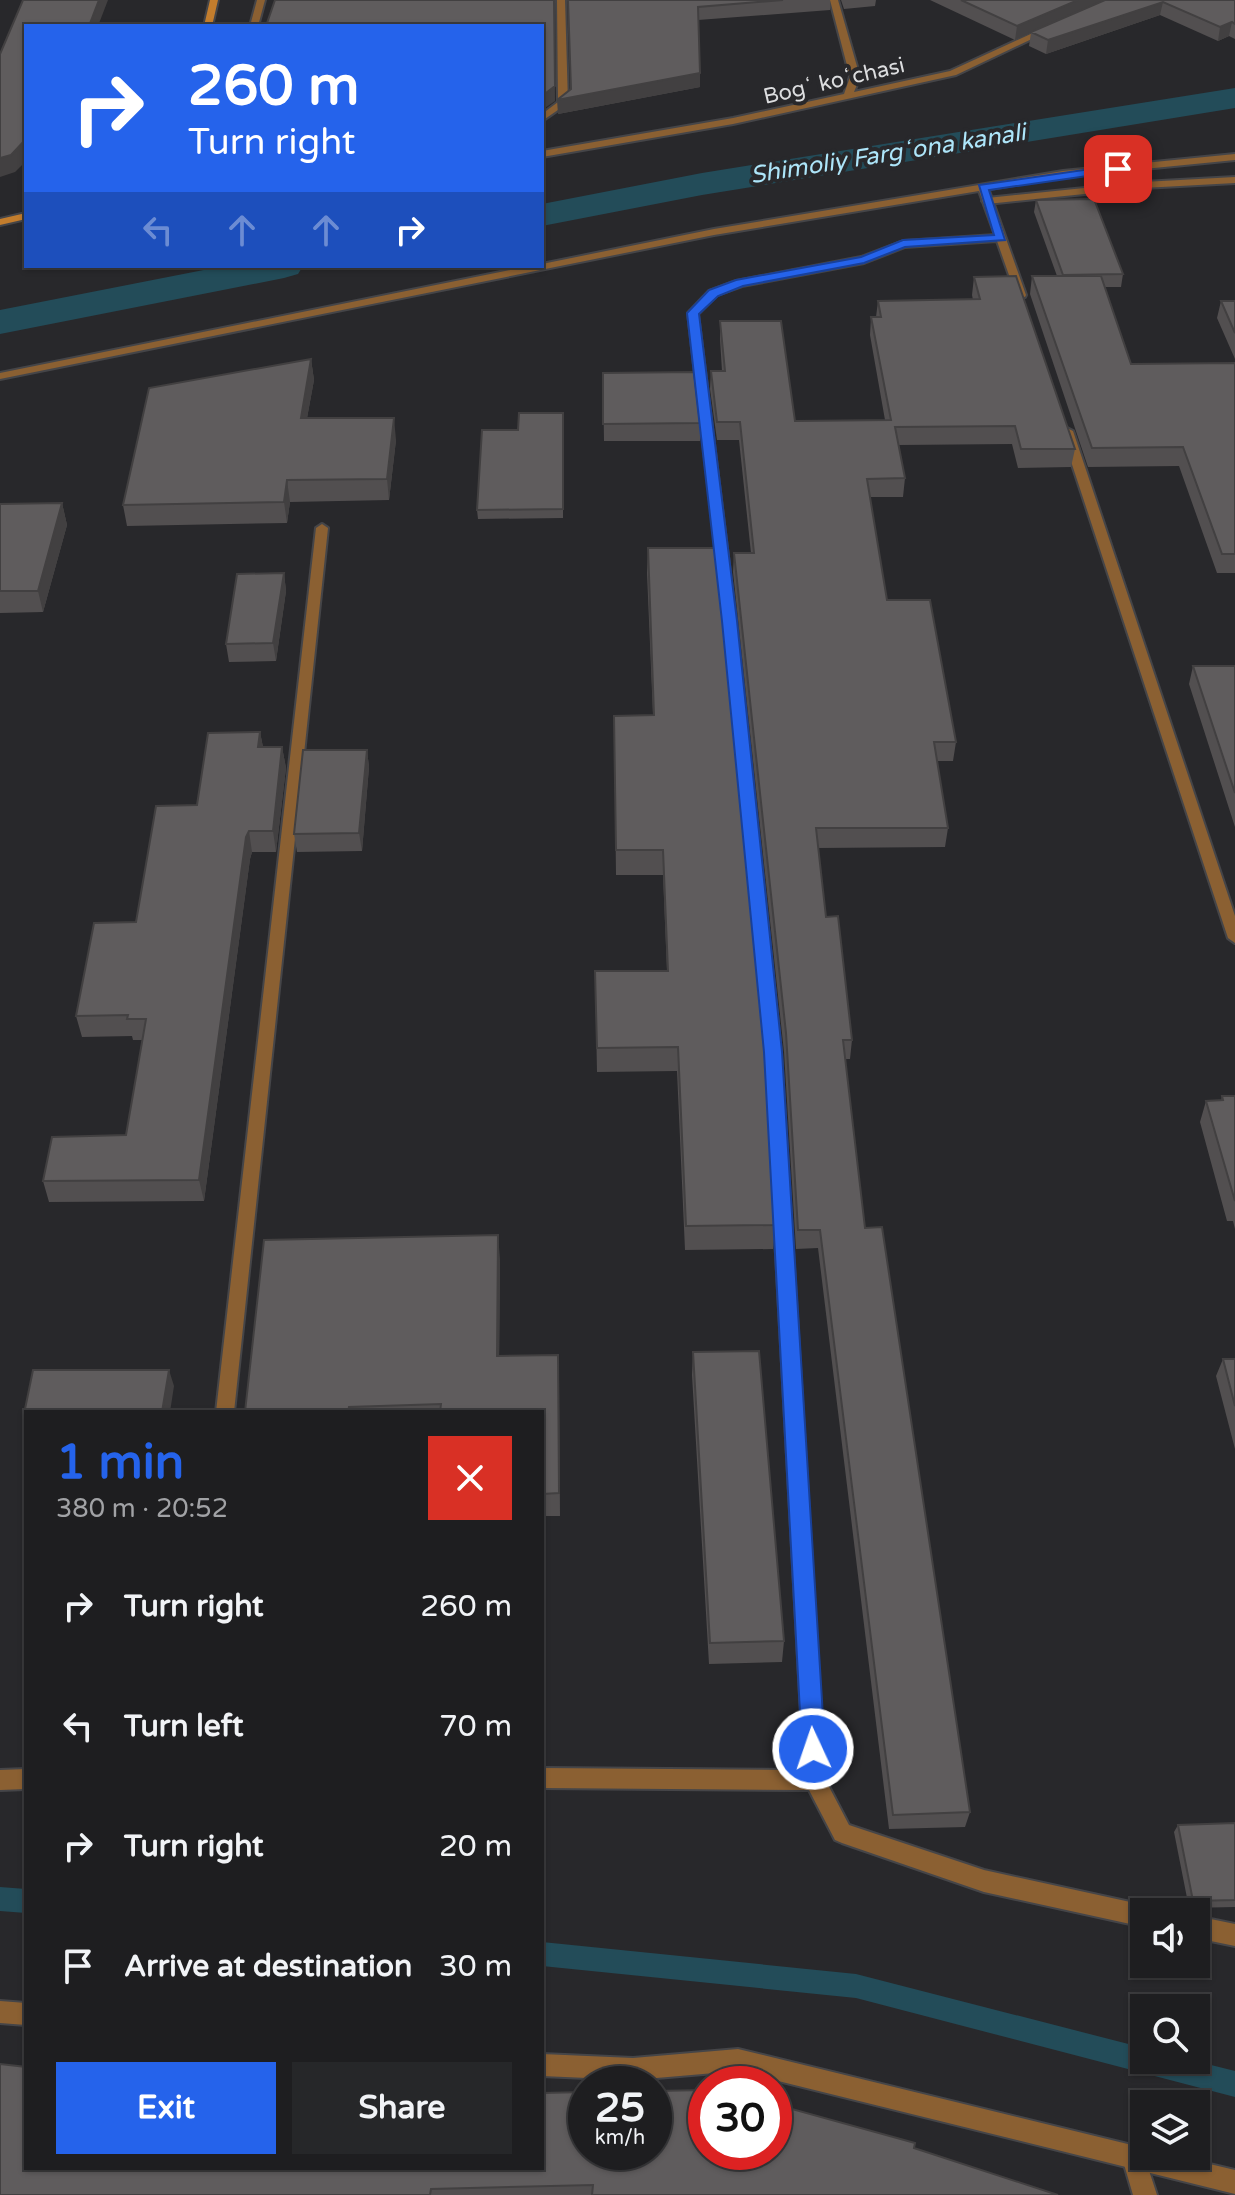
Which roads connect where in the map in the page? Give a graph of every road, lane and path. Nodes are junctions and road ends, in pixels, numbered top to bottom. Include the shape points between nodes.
1 (214, 0) edge
2 (261, 0) edge
3 (561, 0) edge
4 (834, 0) edge
5 (1068, 21) edge
6 (208, 24) edge
7 (255, 24) edge
8 (847, 97) junction
9 (544, 117) edge
10 (544, 154) edge
11 (1235, 157) edge
12 (1235, 180) edge
13 (983, 188) junction
14 (987, 201) junction
15 (24, 216) edge
16 (0, 222) edge
17 (1001, 238) junction
18 (544, 266) edge
19 (536, 268) edge
20 (1026, 307) edge
21 (0, 376) edge
22 (1060, 410) edge
23 (322, 528) dead end
24 (1235, 938) edge
25 (225, 1410) edge
26 (544, 1778) edge
27 (24, 1779) edge
28 (0, 1780) edge
29 (815, 1780) junction
30 (1130, 1913) edge
31 (1210, 1930) edge
32 (1235, 1935) edge
33 (0, 2012) edge
34 (24, 2014) edge
35 (544, 2065) edge
36 (1130, 2153) edge
37 (1138, 2170) edge
38 (1191, 2170) edge
39 (1235, 2182) edge
40 (1145, 2195) edge

1 - 6 main road
2 - 7 street
3 - 9 street via 563,103
4 - 8 street via 855,77
5 - 8 street, Bogʻ koʻchasi via 953,73
8 - 10 street, Bogʻ koʻchasi
11 - 13 street via 1063,174
12 - 14 street
13 - 14 street
13 - 18 street
14 - 17 street
15 - 16 main road
17 - 20 street
17 - 29 street via 903,244 864,260 740,283 713,293 693,313 773,1052
19 - 21 street
22 - 24 street
23 - 25 street
26 - 29 street
27 - 28 street
29 - 30 street via 842,1833 984,1881
31 - 32 street
33 - 34 street
35 - 36 street via 633,2069 738,2060
37 - 40 street
38 - 39 street

